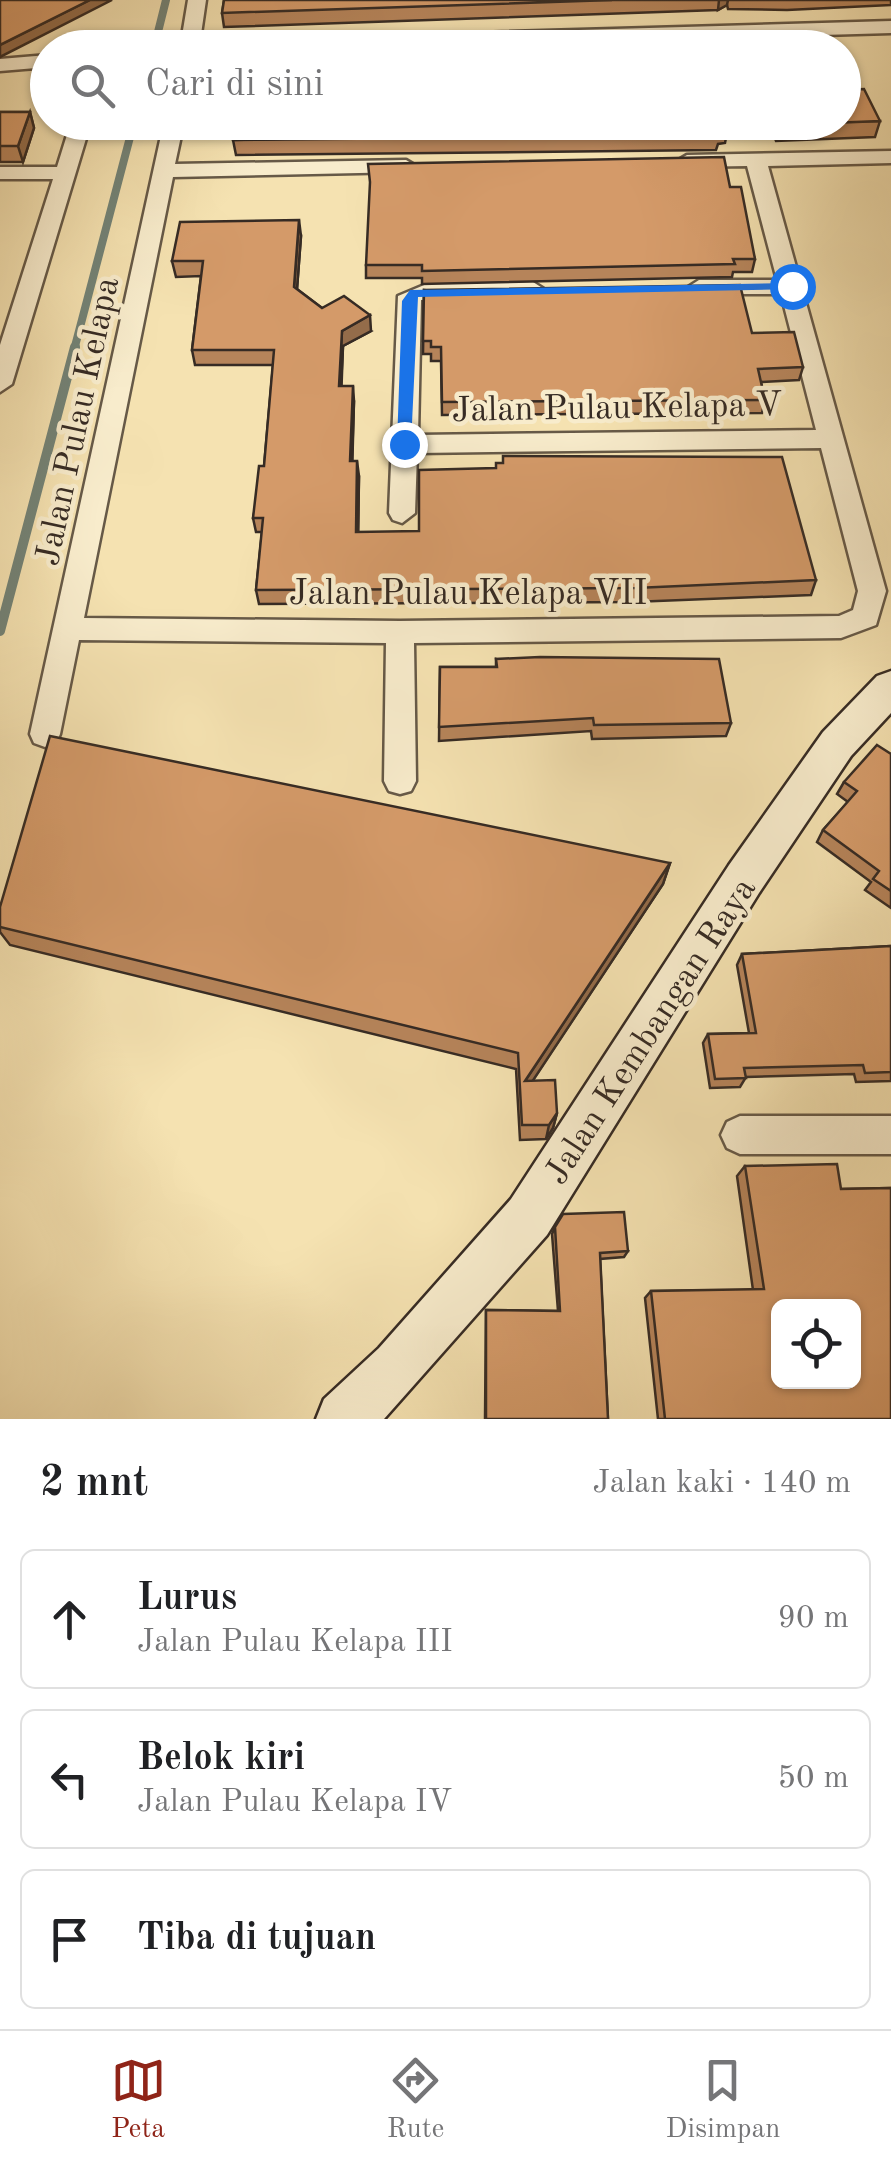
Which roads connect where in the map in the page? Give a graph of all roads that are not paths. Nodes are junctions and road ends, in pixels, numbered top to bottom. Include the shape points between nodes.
1 (196, 0) edge
2 (891, 27) edge
3 (192, 30) edge
4 (786, 30) edge
5 (891, 44) edge
6 (861, 45) edge
7 (30, 62) edge
8 (0, 65) edge
9 (75, 140) edge
10 (170, 140) edge
11 (891, 156) edge
12 (756, 159) junction
13 (657, 161) edge
14 (420, 166) edge
15 (164, 171) junction
16 (65, 173) junction
17 (0, 174) edge
18 (792, 286) junction
19 (562, 288) edge
20 (677, 288) edge
21 (0, 384) edge
22 (831, 440) junction
23 (404, 444) junction
24 (402, 513) dead end
25 (68, 628) junction
26 (400, 632) junction
27 (891, 687) edge
28 (45, 734) dead end
29 (400, 781) dead end
30 (740, 1135) dead end
31 (891, 1135) edge
32 (398, 1368) junction
33 (344, 1419) edge
34 (382, 1419) edge

1 - 3 street
2 - 4 street
5 - 6 street
7 - 8 street
9 - 16 street
10 - 15 street, Jalan Pulau Kelapa
11 - 12 street
12 - 13 street
12 - 18 street
14 - 15 street
15 - 25 street, Jalan Pulau Kelapa
16 - 17 street
16 - 21 street
18 - 20 street
18 - 22 street
19 - 23 street via 414,293 408,301
22 - 23 street, Jalan Pulau Kelapa V
22 - 26 street, Jalan Pulau Kelapa VII via 872,590 866,617 841,627
23 - 24 street
25 - 26 street, Jalan Pulau Kelapa VII
25 - 28 street, Jalan Pulau Kelapa
26 - 29 street
27 - 32 street, Jalan Kembangan Raya via 837,744 529,1216
30 - 31 street
32 - 33 street, Jalan Kembangan Raya
32 - 34 street, Jalan Kembangan Raya

